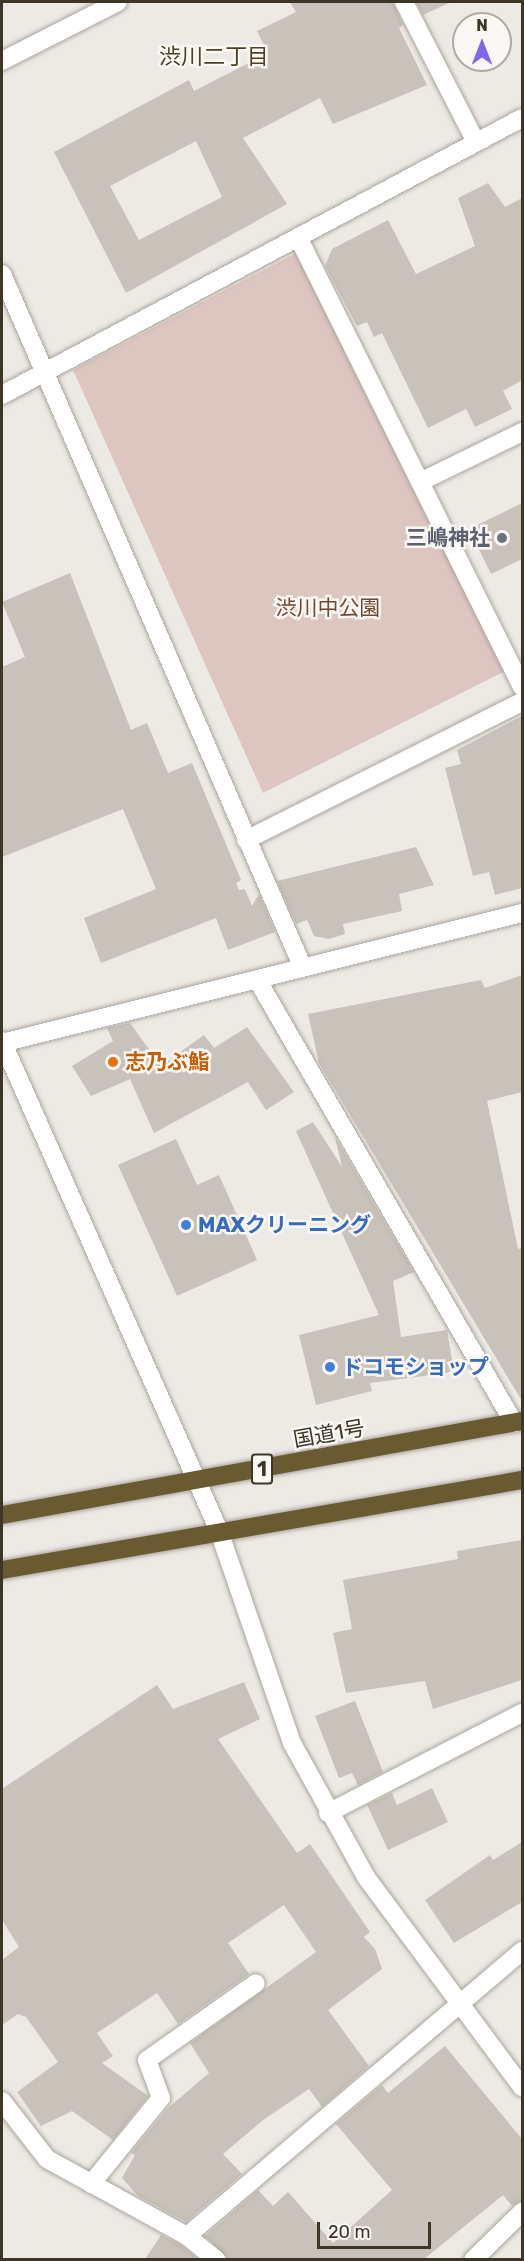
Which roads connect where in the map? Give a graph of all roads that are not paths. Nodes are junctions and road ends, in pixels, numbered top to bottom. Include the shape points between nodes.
1 (118, 2) edge
2 (404, 2) edge
3 (2, 61) edge
4 (522, 118) edge
5 (476, 141) junction
6 (298, 237) junction
7 (2, 274) edge
8 (48, 371) junction
9 (2, 395) edge
10 (522, 432) edge
11 (420, 482) junction
12 (522, 687) edge
13 (522, 702) edge
14 (246, 840) junction
15 (522, 914) edge
16 (303, 968) junction
17 (258, 981) junction
18 (2, 1042) edge
19 (518, 1422) edge
20 (522, 1480) edge
21 (197, 1481) junction
22 (2, 1515) edge
23 (219, 1531) junction
24 (2, 1570) edge
25 (522, 1713) edge
26 (328, 1813) junction
27 (522, 1951) edge
28 (256, 1983) dead end
29 (459, 2003) junction
30 (522, 2087) edge
31 (2, 2101) edge
32 (91, 2184) junction
33 (522, 2212) edge
34 (187, 2236) junction
35 (218, 2259) edge
36 (473, 2259) edge

1 - 3 street
2 - 5 street
4 - 5 street
5 - 6 street
6 - 8 street
6 - 11 street
7 - 8 street
8 - 9 street
8 - 14 street
10 - 11 street
11 - 12 street
13 - 14 street
14 - 16 street
15 - 16 street
16 - 17 street
17 - 18 street
17 - 19 street
18 - 21 street
19 - 21 highway, 国道1号 / 1
20 - 23 highway
21 - 22 highway, 国道1号 / 1
21 - 23 street
23 - 24 highway
23 - 26 street via 292,1743
25 - 26 street
26 - 29 street via 366,1877
27 - 29 street
28 - 32 street via 147,2060 161,2098
29 - 30 street
29 - 34 street
31 - 32 street via 48,2159
32 - 34 street
33 - 36 street
34 - 35 street

